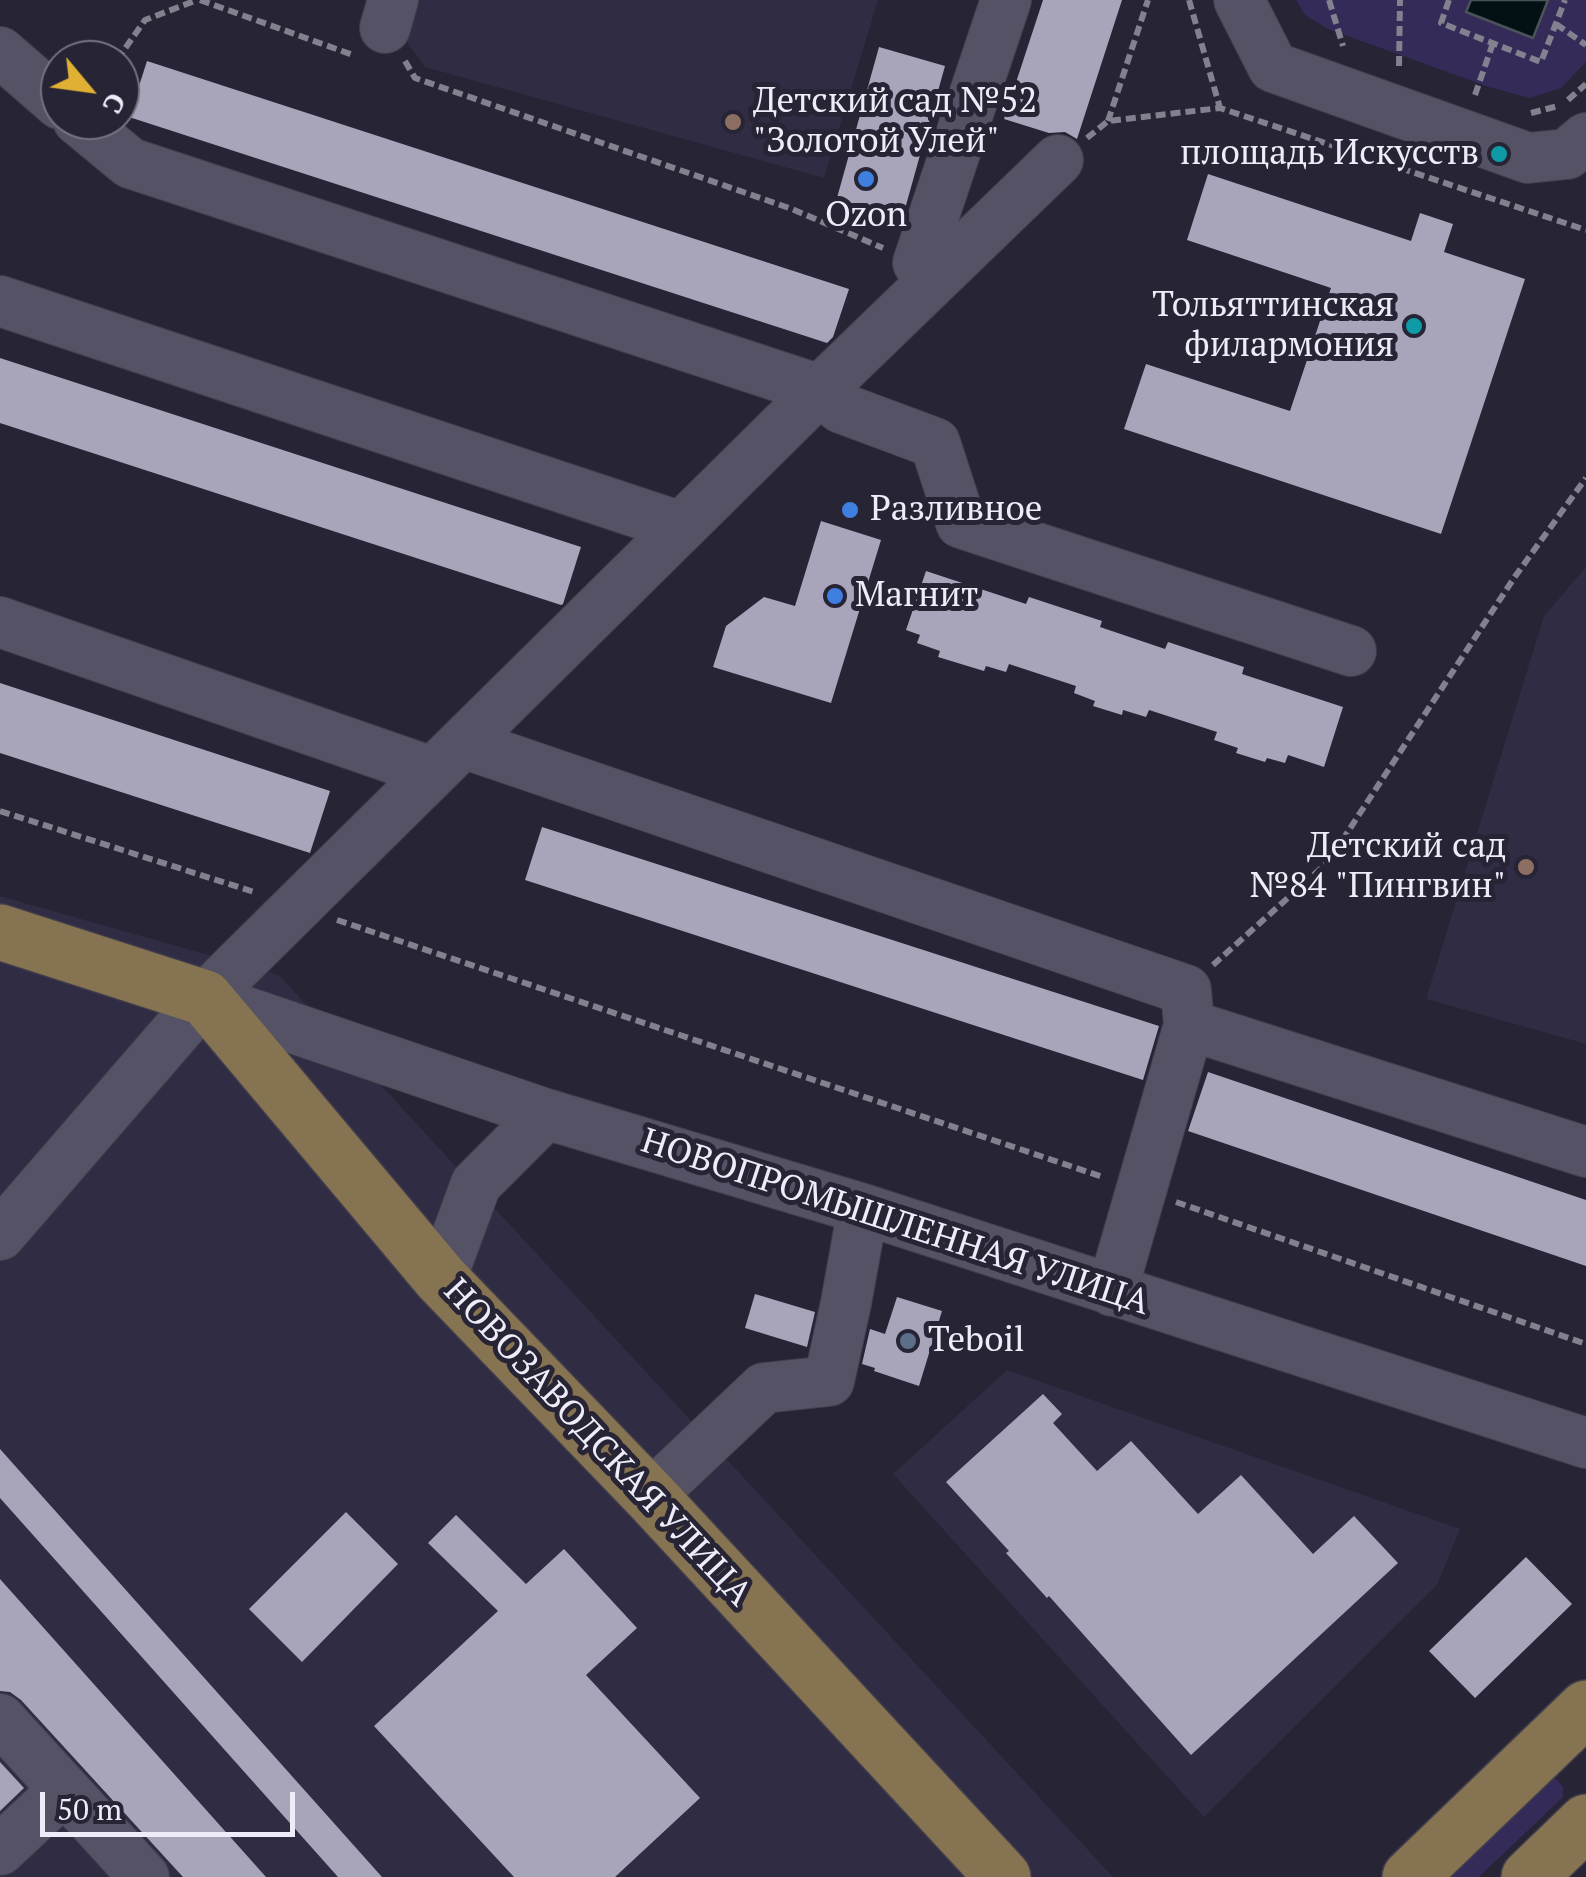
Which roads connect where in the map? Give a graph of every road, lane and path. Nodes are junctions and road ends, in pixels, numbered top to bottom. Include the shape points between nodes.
1 (198, 0) edge
2 (1006, 0) edge
3 (1148, 0) edge
4 (1189, 0) edge
5 (1239, 0) edge
6 (1329, 0) edge
7 (1400, 0) edge
8 (1449, 0) edge
9 (1565, 0) edge
10 (389, 14) edge
11 (1556, 24) junction
12 (131, 40) edge
13 (1327, 40) dead end
14 (1494, 44) junction
15 (1586, 45) edge
16 (1343, 46) junction
17 (338, 49) dead end
18 (1357, 51) dead end
19 (0, 52) edge
20 (1385, 61) dead end
21 (1400, 66) junction
22 (1415, 72) dead end
23 (1586, 84) edge
24 (40, 85) edge
25 (1460, 89) dead end
26 (1220, 108) junction
27 (1529, 114) dead end
28 (1108, 121) junction
29 (1586, 138) edge
30 (104, 140) edge
31 (1058, 160) joint
32 (1586, 230) edge
33 (918, 263) joint
34 (0, 302) edge
35 (820, 390) junction
36 (1586, 478) edge
37 (681, 527) junction
38 (0, 622) edge
39 (1350, 651) dead end
40 (448, 757) junction
41 (0, 811) edge
42 (297, 906) junction
43 (0, 932) edge
44 (205, 998) junction
45 (1188, 1007) junction
46 (546, 1114) junction
47 (1586, 1152) edge
48 (1141, 1190) junction
49 (863, 1209) junction
50 (0, 1235) edge
51 (441, 1280) junction
52 (1112, 1291) junction
53 (1586, 1344) edge
54 (1586, 1443) edge
55 (650, 1496) junction
56 (0, 1719) edge
57 (1577, 1735) edge
58 (64, 1790) junction
59 (1586, 1822) edge
60 (0, 1850) edge
61 (144, 1877) edge
62 (1003, 1877) edge
63 (1410, 1877) edge
64 (1529, 1877) edge

1 - 12 path via 145,20
1 - 17 path
2 - 33 street
3 - 28 path
4 - 26 path
5 - 29 street via 1272,66 1528,158 1567,154
6 - 16 path
7 - 21 path
8 - 14 path via 1440,23
9 - 11 path
10 - 33 path via 416,78 792,209
11 - 14 path via 1542,62
11 - 15 path
13 - 16 path
14 - 25 path via 1475,95
16 - 18 path
19 - 24 street
20 - 21 path
21 - 22 path
23 - 27 path via 1562,105
26 - 28 path
26 - 32 path
28 - 31 path
30 - 35 street via 130,163
31 - 35 street
34 - 37 street
35 - 37 street
35 - 39 street via 841,408 935,443 961,523
36 - 45 path via 1328,862
37 - 40 street
38 - 40 street
40 - 42 street
40 - 45 street
41 - 42 path
42 - 44 street
42 - 48 path
43 - 44 main road
44 - 46 street, НОВОПРОМЫШЛЕННАЯ УЛИЦА
44 - 50 street
44 - 51 main road, НОВОЗАВОДСКАЯ УЛИЦА
45 - 47 street
45 - 48 street
46 - 49 street, НОВОПРОМЫШЛЕННАЯ УЛИЦА
46 - 51 street via 476,1184
48 - 52 street
48 - 53 path
49 - 52 street, НОВОПРОМЫШЛЕННАЯ УЛИЦА
49 - 55 street via 829,1381 764,1388
51 - 55 main road, НОВОЗАВОДСКАЯ УЛИЦА
52 - 54 street, НОВОПРОМЫШЛЕННАЯ УЛИЦА
55 - 62 main road, НОВОЗАВОДСКАЯ УЛИЦА
56 - 58 street
57 - 63 main road
58 - 60 street
58 - 61 street
59 - 64 main road

